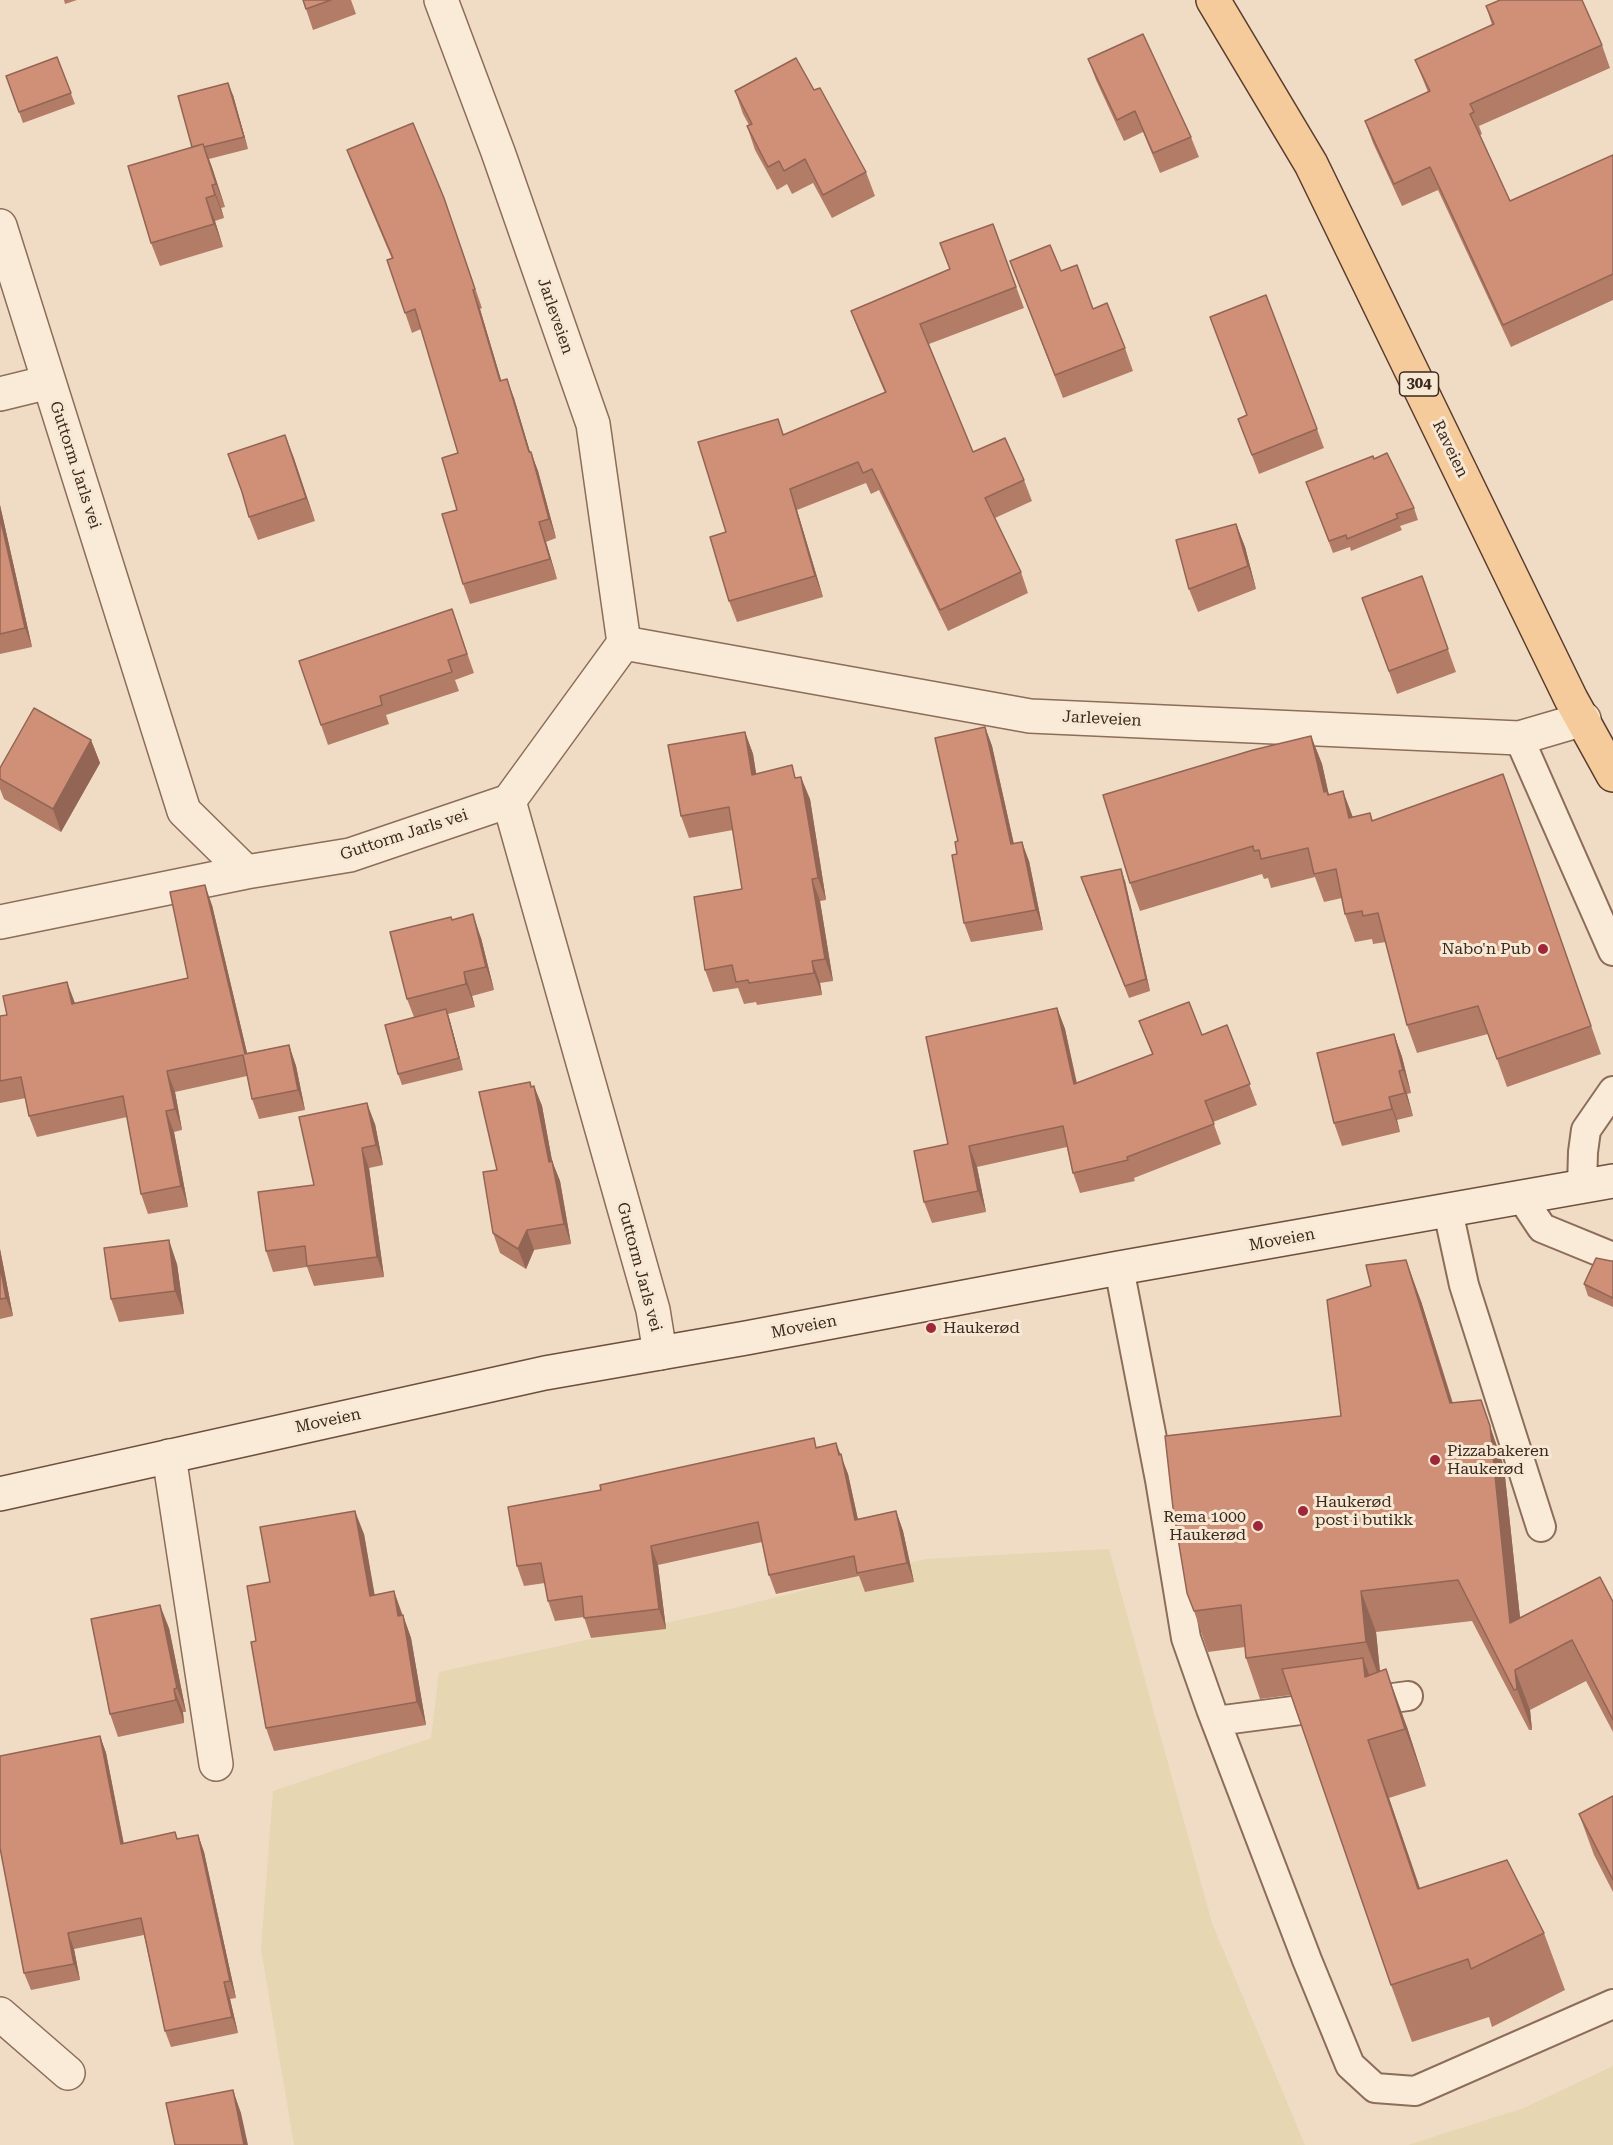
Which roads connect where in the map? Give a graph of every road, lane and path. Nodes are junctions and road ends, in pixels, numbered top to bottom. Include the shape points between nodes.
1 (441, 0) edge
2 (1213, 0) edge
3 (0, 226) edge
4 (49, 382) junction
5 (0, 394) edge
6 (624, 643) junction
7 (1584, 718) junction
8 (1520, 738) junction
9 (1613, 775) edge
10 (509, 801) junction
11 (246, 872) junction
12 (0, 922) edge
13 (1613, 951) edge
14 (1613, 1091) edge
15 (1613, 1181) edge
16 (1581, 1187) junction
17 (1522, 1198) junction
18 (1448, 1211) junction
19 (1613, 1257) edge
20 (1119, 1268) junction
21 (660, 1353) junction
22 (169, 1456) junction
23 (0, 1494) edge
24 (1541, 1527) dead end
25 (1408, 1696) dead end
26 (1216, 1721) junction
27 (216, 1764) dead end
28 (1613, 2004) edge
29 (0, 2014) edge
30 (68, 2073) dead end

1 - 6 street, Jarleveien via 592,424
2 - 7 main road, Raveien / 304 via 1311,164
3 - 4 street, Guttorm Jarls vei
4 - 5 street
4 - 11 street, Guttorm Jarls vei via 184,811
6 - 8 street, Jarleveien via 1030,716
6 - 10 street
7 - 8 street, Jarleveien
7 - 9 main road, Raveien / 304
8 - 13 lane
10 - 11 street, Guttorm Jarls vei via 350,855
10 - 21 street, Guttorm Jarls vei via 653,1310
11 - 12 street
14 - 16 lane via 1586,1130
15 - 16 street, Moveien
16 - 17 street, Moveien
17 - 18 street, Moveien
17 - 19 lane via 1542,1228
18 - 20 street, Moveien
18 - 24 lane via 1464,1285
20 - 21 street, Moveien
20 - 26 lane via 1186,1638
21 - 22 street, Moveien via 544,1373
22 - 23 street, Moveien
22 - 27 street
25 - 26 lane
26 - 28 lane via 1350,2065 1375,2088 1415,2091
29 - 30 street

